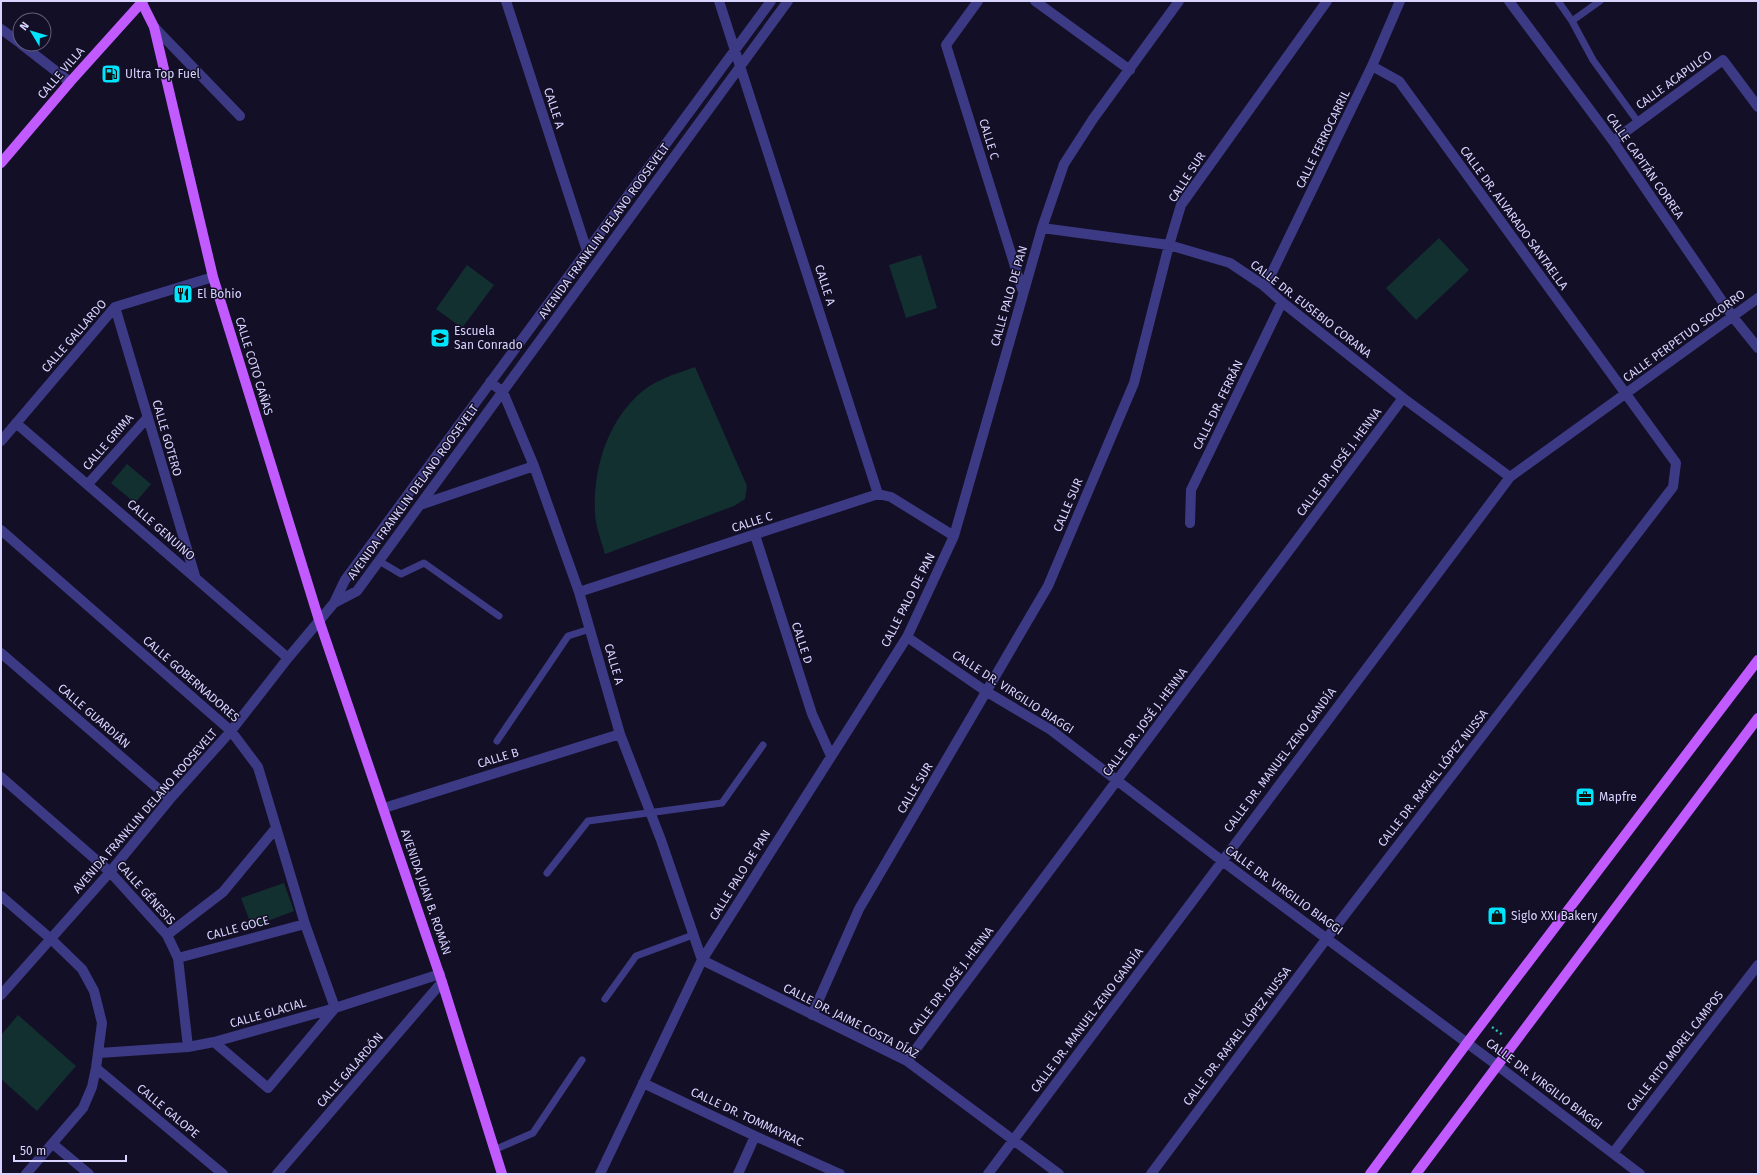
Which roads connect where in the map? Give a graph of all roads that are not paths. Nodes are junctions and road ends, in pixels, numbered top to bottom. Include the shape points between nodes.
1 (142, 1) edge
2 (506, 1) edge
3 (719, 1) edge
4 (771, 1) edge
5 (788, 1) edge
6 (978, 1) edge
7 (1035, 1) edge
8 (1179, 1) edge
9 (1327, 1) edge
10 (1400, 1) edge
11 (1509, 1) edge
12 (1558, 1) edge
13 (1600, 1) edge
14 (1572, 21) junction
15 (154, 27) junction
16 (1, 29) edge
17 (12, 37) edge
18 (734, 51) junction
19 (31, 52) edge
20 (741, 66) junction
21 (1372, 66) junction
22 (1130, 70) junction
23 (70, 82) junction
24 (1758, 107) edge
25 (240, 116) dead end
26 (1638, 122) junction
27 (1613, 141) junction
28 (1, 163) edge
29 (1042, 228) junction
30 (1169, 244) junction
31 (587, 251) junction
32 (593, 267) junction
33 (212, 277) junction
34 (1265, 287) junction
35 (1023, 292) junction
36 (1758, 298) edge
37 (1282, 302) junction
38 (115, 307) junction
39 (1733, 317) junction
40 (1758, 348) edge
41 (490, 382) junction
42 (503, 392) junction
43 (1626, 395) junction
44 (1403, 398) junction
45 (148, 416) junction
46 (16, 423) junction
47 (1, 440) edge
48 (534, 466) junction
49 (1510, 477) junction
50 (88, 484) junction
51 (878, 494) junction
52 (420, 505) junction
53 (1190, 523) dead end
54 (1, 530) edge
55 (755, 535) junction
56 (954, 536) junction
57 (379, 561) junction
58 (194, 576) junction
59 (579, 592) junction
60 (334, 603) junction
61 (500, 616) dead end
62 (319, 620) junction
63 (590, 629) junction
64 (907, 637) junction
65 (1, 653) edge
66 (288, 658) junction
67 (1758, 660) edge
68 (987, 692) junction
69 (1758, 718) edge
70 (231, 730) junction
71 (620, 734) junction
72 (497, 741) dead end
73 (763, 745) dead end
74 (831, 756) junction
75 (1, 778) edge
76 (1117, 781) junction
77 (170, 799) junction
78 (384, 808) junction
79 (651, 814) junction
80 (276, 828) junction
81 (1222, 860) junction
82 (110, 872) junction
83 (547, 874) dead end
84 (1, 896) edge
85 (305, 924) junction
86 (167, 935) junction
87 (693, 935) junction
88 (1327, 938) junction
89 (51, 939) junction
90 (178, 958) junction
91 (702, 960) junction
92 (1758, 965) edge
93 (441, 978) junction
94 (1, 995) edge
95 (605, 999) dead end
96 (335, 1008) junction
97 (812, 1015) junction
98 (214, 1042) junction
99 (1467, 1043) junction
100 (188, 1046) junction
101 (99, 1053) junction
102 (582, 1060) dead end
103 (907, 1061) junction
104 (1498, 1066) junction
105 (96, 1068) junction
106 (643, 1083) junction
107 (755, 1136) junction
108 (1013, 1141) junction
109 (53, 1144) junction
110 (494, 1150) junction
111 (1613, 1152) junction
112 (26, 1174) edge
113 (88, 1174) edge
114 (223, 1174) edge
115 (277, 1174) edge
116 (502, 1174) edge
117 (600, 1174) edge
118 (738, 1174) edge
119 (840, 1174) edge
120 (988, 1174) edge
121 (1059, 1174) edge
122 (1151, 1174) edge
123 (1370, 1174) edge
124 (1416, 1174) edge
125 (1640, 1174) edge

1 - 15 main road, CALLE COTO CAÑAS
1 - 23 main road, CALLE VILLA
2 - 31 street, CALLE A
3 - 18 street, CALLE A
4 - 18 street, AVENIDA FRANKLIN DELANO ROOSEVELT
5 - 20 street, AVENIDA FRANKLIN DELANO ROOSEVELT
6 - 35 street, CALLE C via 946,45
7 - 22 street
8 - 22 street, CALLE PALO DE PAN
9 - 30 street, CALLE SUR via 1181,205
10 - 21 street, CALLE FERROCARRIL
11 - 27 street, CALLE CAPITÁN CORREA
12 - 14 lane
13 - 14 lane
14 - 26 lane via 1593,60
15 - 25 street
15 - 33 main road, CALLE COTO CAÑAS
16 - 17 street
18 - 20 street, CALLE A
18 - 31 street, AVENIDA FRANKLIN DELANO ROOSEVELT
19 - 23 street
20 - 32 street, AVENIDA FRANKLIN DELANO ROOSEVELT
20 - 51 street, CALLE A
21 - 34 street, CALLE FERROCARRIL
21 - 43 street, CALLE DR. ALVARADO SANTAELLA via 1399,81
22 - 29 street, CALLE PALO DE PAN via 1093,119 1064,164
23 - 28 main road, CALLE VILLA
24 - 26 street, CALLE ACAPULCO via 1723,60
26 - 27 street, CALLE ACAPULCO
27 - 39 street, CALLE CAPITÁN CORREA
29 - 30 street, CALLE DR. EUSEBIO CORANA
29 - 35 street, CALLE PALO DE PAN
30 - 34 street, CALLE DR. EUSEBIO CORANA via 1230,263
30 - 68 street, CALLE SUR via 1134,383 1048,586
31 - 32 street, CALLE A
31 - 41 street, AVENIDA FRANKLIN DELANO ROOSEVELT
32 - 42 street, AVENIDA FRANKLIN DELANO ROOSEVELT
33 - 38 street, CALLE GALLARDO
33 - 62 main road, CALLE COTO CAÑAS
34 - 37 street, CALLE DR. EUSEBIO CORANA
35 - 56 street, CALLE PALO DE PAN
36 - 39 street, CALLE PERPETUO SOCORRO
37 - 44 street, CALLE DR. EUSEBIO CORANA
37 - 53 street, CALLE DR. FERRÁN via 1191,490
38 - 45 street, CALLE GOTERO
38 - 46 street, CALLE GALLARDO
39 - 40 street, CALLE CAPITÁN CORREA
39 - 43 street, CALLE PERPETUO SOCORRO
41 - 42 street, CALLE A
41 - 60 street, AVENIDA FRANKLIN DELANO ROOSEVELT via 345,580
42 - 48 street, CALLE A
42 - 52 street, AVENIDA FRANKLIN DELANO ROOSEVELT
43 - 49 street, CALLE DR. MANUEL ZENO GANDÍA
43 - 88 street, CALLE DR. RAFAEL LÓPEZ NUSSA via 1676,463 1673,487
44 - 49 street, CALLE DR. EUSEBIO CORANA
44 - 76 street, CALLE DR. JOSÉ J. HENNA
45 - 50 street, CALLE GRIMA
45 - 58 street, CALLE GOTERO
46 - 47 street, CALLE GALLARDO
46 - 50 street, CALLE GENUINO
48 - 52 street
48 - 59 street, CALLE A
49 - 81 street, CALLE DR. MANUEL ZENO GANDÍA
50 - 58 street, CALLE GENUINO
51 - 55 street, CALLE C
51 - 56 street via 891,497
52 - 57 street, AVENIDA FRANKLIN DELANO ROOSEVELT
54 - 70 street, CALLE GOBERNADORES
55 - 59 street, CALLE C
55 - 74 street, CALLE D via 812,714
56 - 64 street, CALLE PALO DE PAN
57 - 60 street, AVENIDA FRANKLIN DELANO ROOSEVELT via 357,591
57 - 61 lane via 401,574 424,563
58 - 66 street, CALLE GENUINO
59 - 63 street, CALLE A
60 - 62 street, AVENIDA FRANKLIN DELANO ROOSEVELT
62 - 66 street, AVENIDA FRANKLIN DELANO ROOSEVELT
62 - 78 main road, AVENIDA JUAN B. ROMÁN
63 - 71 street, CALLE A
63 - 72 lane via 568,636
64 - 68 street, CALLE DR. VIRGILIO BIAGGI
64 - 74 street, CALLE PALO DE PAN
65 - 77 street, CALLE GUARDIÁN
66 - 70 street, AVENIDA FRANKLIN DELANO ROOSEVELT
67 - 99 main road
68 - 76 street, CALLE DR. VIRGILIO BIAGGI via 1051,730
68 - 97 street, CALLE SUR via 859,909
69 - 104 main road
70 - 77 street, AVENIDA FRANKLIN DELANO ROOSEVELT
70 - 80 street, CALLE GOBERNADORES via 258,767
71 - 78 street, CALLE B
71 - 79 street, CALLE A
73 - 79 lane via 722,803
74 - 91 street, CALLE PALO DE PAN
75 - 82 street, CALLE GÉNESIS
76 - 81 street, CALLE DR. VIRGILIO BIAGGI
76 - 103 street, CALLE DR. JOSÉ J. HENNA
77 - 82 street, AVENIDA FRANKLIN DELANO ROOSEVELT
78 - 93 main road, AVENIDA JUAN B. ROMÁN
79 - 83 lane via 588,821
79 - 87 street, CALLE A
80 - 85 street, CALLE GOBERNADORES
80 - 86 street via 223,892
81 - 88 street, CALLE DR. VIRGILIO BIAGGI
81 - 108 street, CALLE DR. MANUEL ZENO GANDÍA
82 - 86 street, CALLE GÉNESIS
82 - 89 street, AVENIDA FRANKLIN DELANO ROOSEVELT
84 - 89 street
85 - 90 street, CALLE GOCE
85 - 96 street, CALLE GOBERNADORES
86 - 90 street, CALLE GÉNESIS
87 - 91 street, CALLE A
87 - 95 lane via 636,956
88 - 99 street, CALLE DR. VIRGILIO BIAGGI
88 - 122 street, CALLE DR. RAFAEL LÓPEZ NUSSA
89 - 94 street, AVENIDA FRANKLIN DELANO ROOSEVELT
89 - 101 street via 82,969 94,991 102,1022
90 - 100 street, CALLE GÉNESIS
91 - 97 street, CALLE DR. JAIME COSTA DÍAZ
91 - 106 street, CALLE PALO DE PAN
92 - 111 street, CALLE RITO MOREL CAMPOS
93 - 96 street, CALLE GLACIAL
93 - 110 main road, AVENIDA JUAN B. ROMÁN
93 - 115 street, CALLE GALARDÓN
96 - 98 street, CALLE GLACIAL
96 - 98 street via 268,1088
97 - 103 street, CALLE DR. JAIME COSTA DÍAZ
98 - 100 street, CALLE GLACIAL
99 - 104 street, CALLE DR. VIRGILIO BIAGGI
99 - 123 main road
100 - 101 street, CALLE GLACIAL
101 - 105 street
102 - 110 lane via 533,1133
103 - 108 street, CALLE DR. JAIME COSTA DÍAZ
104 - 111 street, CALLE DR. VIRGILIO BIAGGI
104 - 124 main road
105 - 109 street via 92,1087 83,1108
105 - 114 street, CALLE GALOPE
106 - 107 street, CALLE DR. TOMMAYRAC
106 - 117 street, CALLE PALO DE PAN
107 - 118 street
107 - 119 street, CALLE DR. TOMMAYRAC
108 - 120 street, CALLE DR. MANUEL ZENO GANDÍA
108 - 121 street, CALLE DR. JAIME COSTA DÍAZ
109 - 112 street
109 - 113 street
110 - 116 main road, AVENIDA JUAN B. ROMÁN
111 - 125 street, CALLE DR. VIRGILIO BIAGGI

